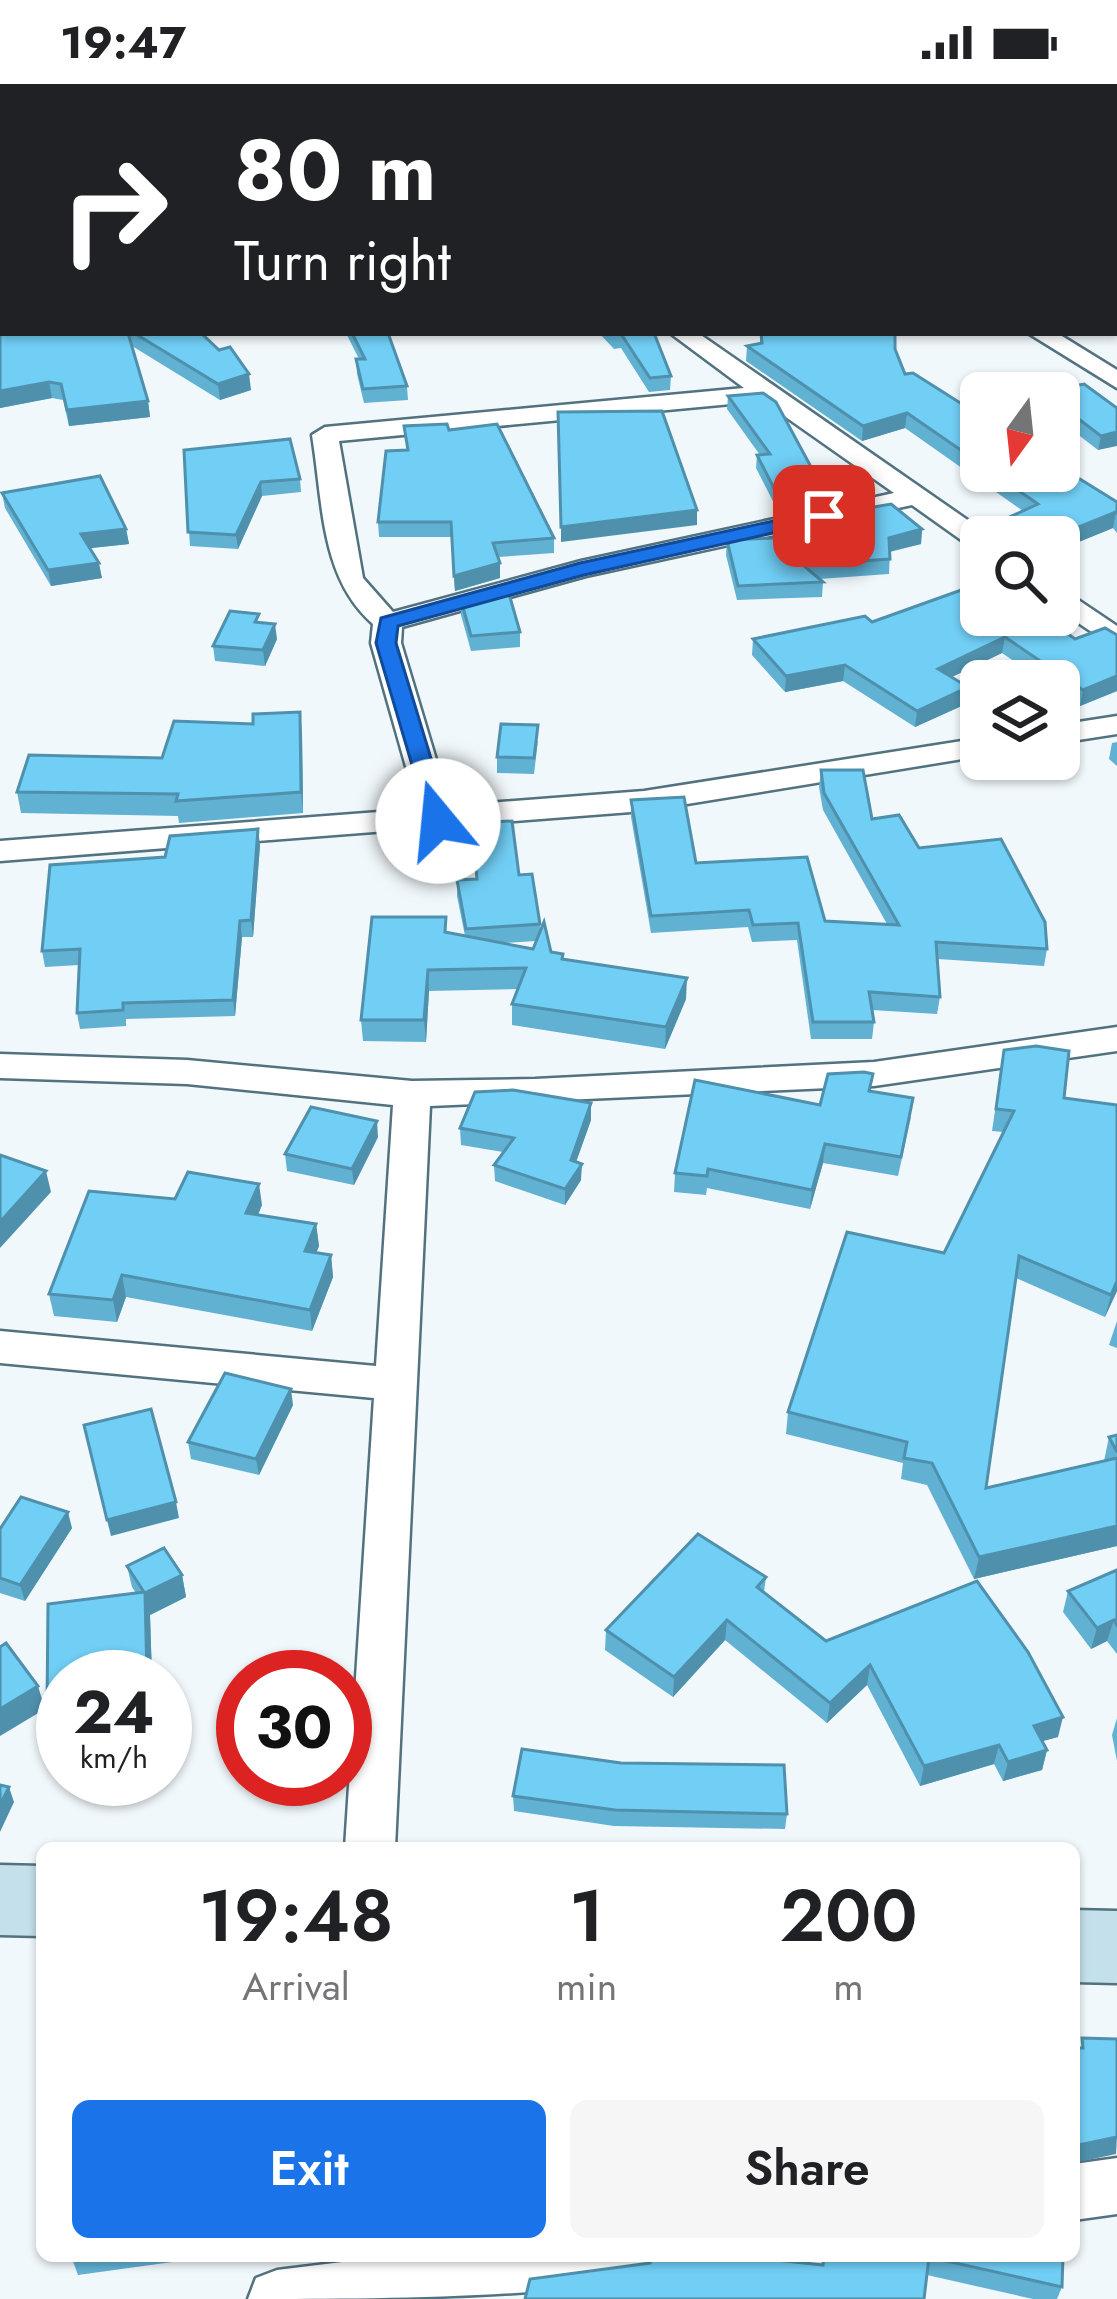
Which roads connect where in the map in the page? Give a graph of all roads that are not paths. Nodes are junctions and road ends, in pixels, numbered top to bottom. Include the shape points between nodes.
1 (686, 336) edge
2 (1045, 336) edge
3 (1117, 381) edge
4 (768, 393) junction
5 (916, 496) junction
6 (960, 527) edge
7 (1117, 602) edge
8 (1080, 604) edge
9 (1080, 612) edge
10 (388, 622) junction
11 (1117, 640) edge
12 (1117, 724) edge
13 (1080, 730) edge
14 (960, 750) edge
15 (438, 821) junction
16 (0, 851) edge
17 (1117, 1039) edge
18 (0, 1066) edge
19 (412, 1094) junction
20 (0, 1347) edge
21 (396, 1384) junction
22 (370, 1842) edge
23 (0, 1900) edge
24 (36, 1901) edge
25 (1080, 1946) edge
26 (1117, 1948) edge
27 (1117, 2186) edge
28 (1080, 2191) edge
29 (579, 2262) edge
30 (277, 2299) edge

1 - 4 street
2 - 3 street
4 - 5 street
4 - 10 street via 326,435 349,578
5 - 6 street
5 - 10 street via 580,569
7 - 8 street
9 - 11 street
10 - 15 street via 386,643
12 - 13 street
14 - 15 street via 644,801
15 - 16 street
17 - 19 street via 874,1073
18 - 19 street via 188,1072
19 - 21 street
20 - 21 street
21 - 22 street
23 - 24 main road
25 - 26 main road
27 - 28 street
29 - 30 street

